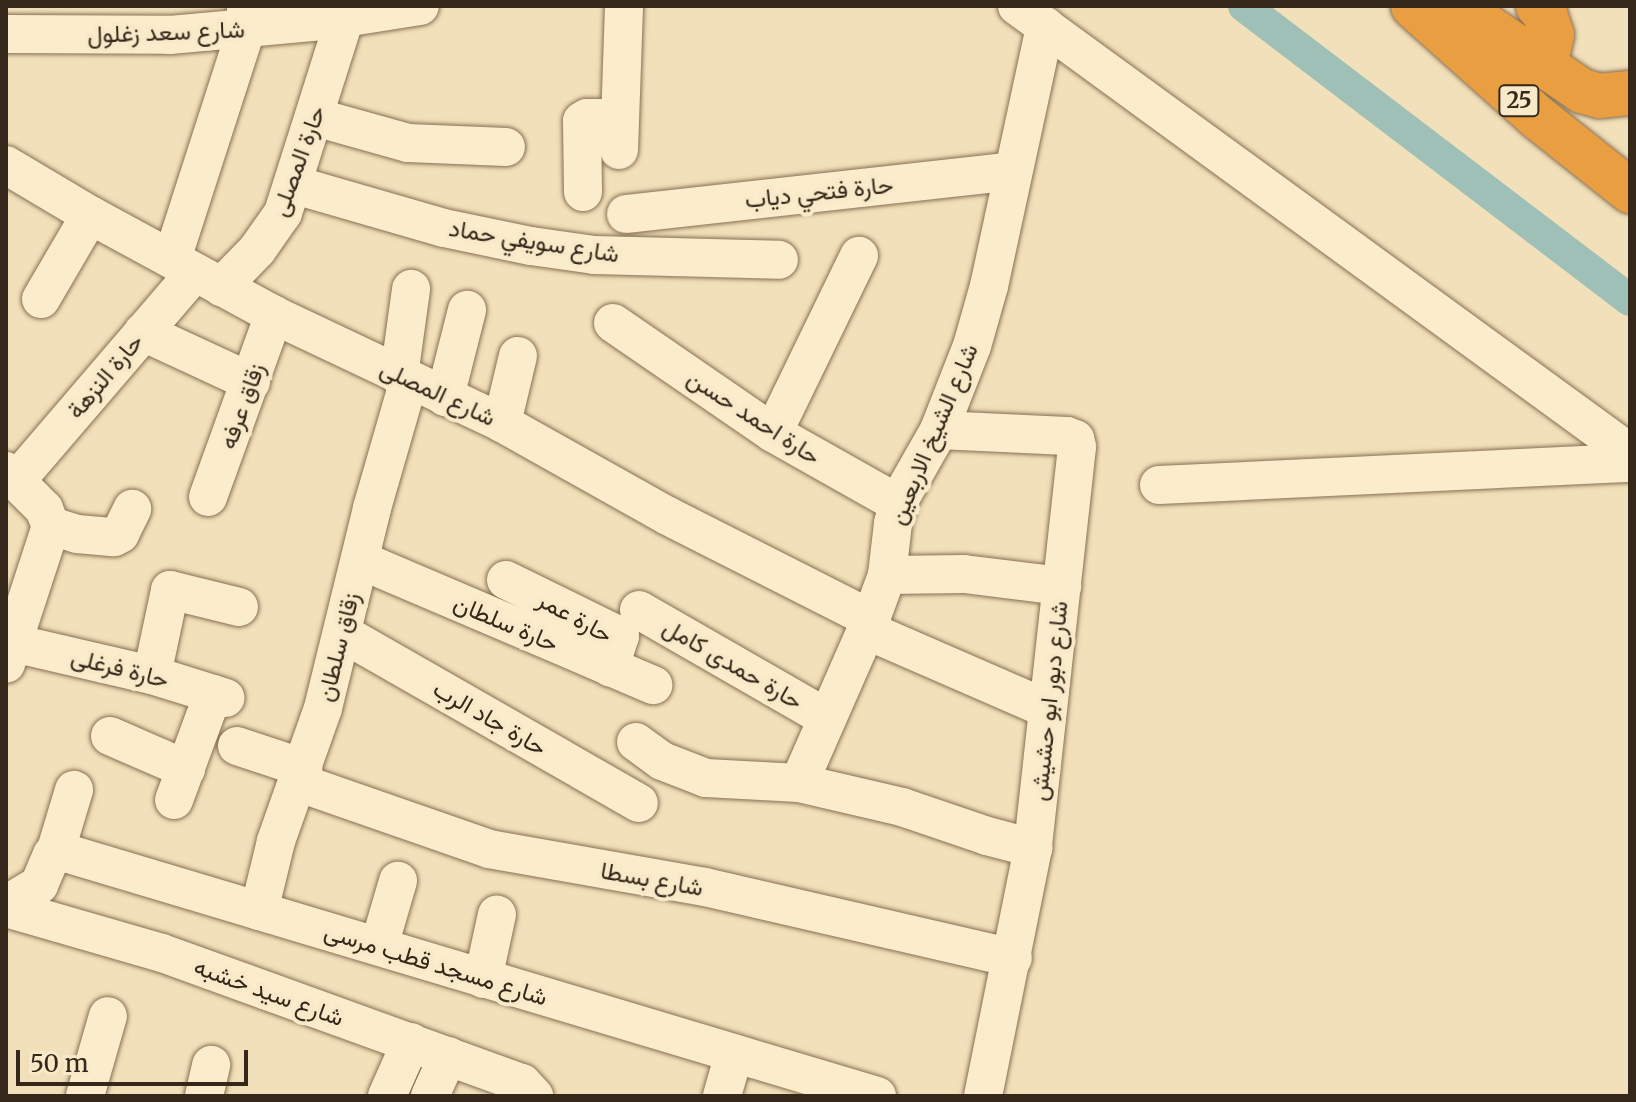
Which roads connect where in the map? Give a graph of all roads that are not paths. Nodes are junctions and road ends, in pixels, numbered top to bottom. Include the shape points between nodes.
1 (420, 6) edge
2 (624, 6) edge
3 (1413, 6) edge
4 (1457, 6) edge
5 (1538, 6) edge
6 (351, 13) edge
7 (1031, 16) edge
8 (246, 18) edge
9 (167, 21) edge
10 (6, 34) edge
11 (1540, 64) junction
12 (1630, 93) edge
13 (315, 117) junction
14 (506, 147) dead end
15 (6, 165) edge
16 (1013, 171) junction
17 (295, 185) junction
18 (1630, 191) edge
19 (583, 192) dead end
20 (626, 214) dead end
21 (90, 215) junction
22 (859, 256) dead end
23 (779, 260) dead end
24 (196, 273) junction
25 (411, 289) dead end
26 (41, 299) dead end
27 (467, 310) dead end
28 (274, 315) junction
29 (613, 323) dead end
30 (143, 332) junction
31 (518, 356) dead end
32 (404, 378) junction
33 (251, 382) junction
34 (445, 397) junction
35 (502, 423) junction
36 (939, 430) junction
37 (773, 433) junction
38 (1630, 453) edge
39 (1630, 463) edge
40 (11, 476) edge
41 (1159, 485) dead end
42 (208, 497) dead end
43 (899, 504) junction
44 (132, 509) dead end
45 (51, 526) junction
46 (360, 560) junction
47 (887, 575) junction
48 (506, 580) dead end
49 (1062, 586) junction
50 (239, 607) dead end
51 (639, 610) dead end
52 (869, 625) junction
53 (342, 633) junction
54 (10, 654) edge
55 (610, 667) junction
56 (152, 675) junction
57 (653, 685) dead end
58 (1048, 709) junction
59 (827, 718) junction
60 (110, 736) dead end
61 (636, 742) dead end
62 (237, 746) dead end
63 (300, 775) junction
64 (799, 783) junction
65 (74, 790) dead end
66 (639, 803) dead end
67 (1033, 848) junction
68 (55, 853) junction
69 (398, 881) dead end
70 (10, 904) edge
71 (259, 911) junction
72 (497, 914) dead end
73 (379, 946) junction
74 (1013, 958) junction
75 (483, 979) junction
76 (108, 1016) dead end
77 (411, 1042) junction
78 (734, 1054) junction
79 (448, 1056) junction
80 (528, 1089) edge
81 (85, 1096) edge
82 (387, 1096) edge
83 (430, 1096) edge
84 (722, 1096) edge
85 (877, 1096) edge
86 (983, 1096) edge

1 - 6 street, شارع سعد زغلول
2 - 19 street via 619,134 587,118 582,121
3 - 18 highway, 25 via 1537,117
4 - 11 highway
5 - 11 highway via 1552,35
6 - 8 street, شارع سعد زغلول
6 - 13 street, حارة المصلى
7 - 16 street, شارع الشيخ الاربعين
7 - 38 street
8 - 9 street, شارع سعد زغلول
8 - 24 street
9 - 10 street, شارع سعد زغلول
11 - 12 highway via 1582,91 1599,96
13 - 14 street via 408,143
13 - 17 street, حارة المصلى
15 - 21 street, شارع المصلى
16 - 20 street, حارة فتحي دياب
16 - 36 street, شارع الشيخ الاربعين via 989,286
17 - 23 street, شارع سويفي حماد via 444,228 531,246 594,255
17 - 24 street, حارة المصلى via 271,232
21 - 24 street, شارع المصلى
21 - 26 street
22 - 37 street
24 - 28 street, شارع المصلى
24 - 30 street, حارة النزهة
25 - 32 street, زقاق سلطان
27 - 34 street
28 - 32 street, شارع المصلى
28 - 33 street, زقاق عرفه
29 - 37 street, حارة احمد حسن
30 - 33 street
30 - 40 street, حارة النزهة
31 - 35 street
32 - 34 street, شارع المصلى
32 - 46 street, زقاق سلطان
33 - 42 street, زقاق عرفه
34 - 35 street, شارع المصلى
35 - 52 street, شارع المصلى
36 - 43 street, شارع الشيخ الاربعين
36 - 49 street, شارع دبور ابو حشيش via 1075,439
37 - 43 street, حارة احمد حسن
39 - 41 street
40 - 45 street via 48,514
43 - 47 street, شارع الشيخ الاربعين
44 - 45 street via 114,537
45 - 54 street
46 - 53 street, زقاق سلطان
46 - 55 street, حارة سلطان
47 - 49 street via 964,574
47 - 52 street, شارع الشيخ الاربعين
48 - 55 street, حارة عمر via 620,636
49 - 58 street, شارع دبور ابو حشيش
50 - 56 street via 170,590
51 - 59 street, حارة حمدى كامل
52 - 58 street, شارع المصلى
52 - 59 street, شارع الشيخ الاربعين
53 - 63 street, زقاق سلطان
53 - 66 street, حارة جاد الرب
54 - 56 street, حارة فرغلى
55 - 57 street, حارة سلطان
56 - 60 street, حارة فرغلى via 219,696 180,784
58 - 67 street, شارع دبور ابو حشيش
59 - 64 street, شارع الشيخ الاربعين
61 - 64 street via 662,761 706,778
62 - 63 street, شارع بسطا
63 - 71 street, زقاق سلطان
63 - 74 street, شارع بسطا via 489,849 705,887
64 - 67 street via 902,807
65 - 68 street
67 - 74 street, شارع دبور ابو حشيش
68 - 70 street via 39,885
68 - 71 street, شارع مسجد قطب مرسى
69 - 73 street
70 - 77 street, شارع سيد خشبه
71 - 73 street, شارع مسجد قطب مرسى
72 - 75 street
73 - 75 street, شارع مسجد قطب مرسى
74 - 86 street, شارع دبور ابو حشيش
75 - 78 street, شارع مسجد قطب مرسى
76 - 81 street
77 - 79 street, شارع سيد خشبه
77 - 82 street
78 - 84 street
78 - 85 street, شارع مسجد قطب مرسى
79 - 80 street, شارع سيد خشبه
79 - 83 street

